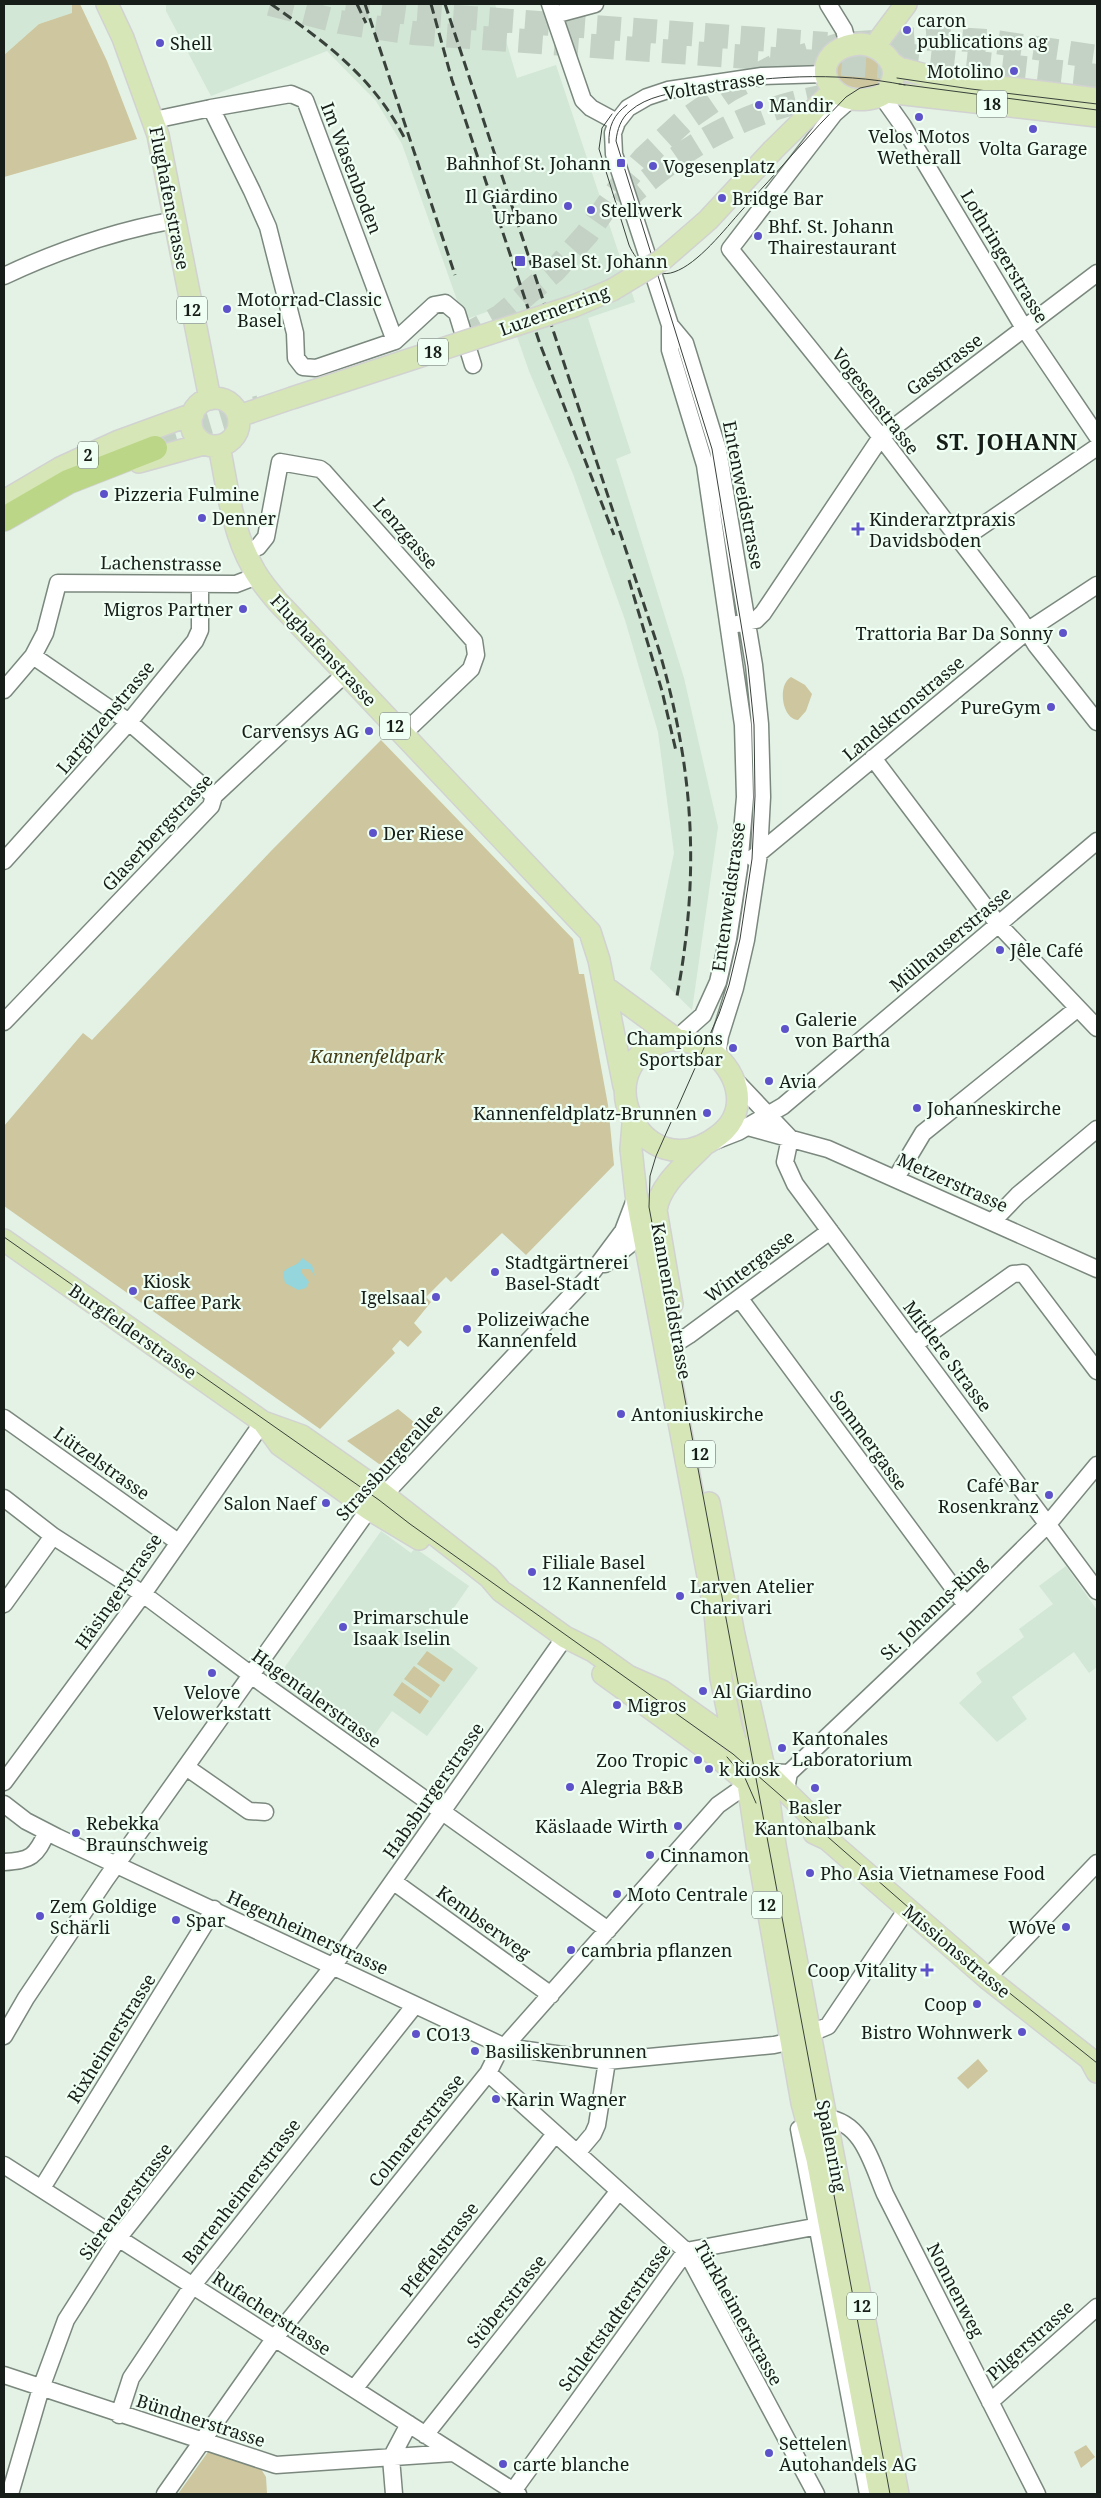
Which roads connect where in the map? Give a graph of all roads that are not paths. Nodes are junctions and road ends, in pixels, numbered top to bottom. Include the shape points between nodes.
1 (106, 4) edge
2 (595, 4) edge
3 (828, 4) edge
4 (906, 4) edge
5 (552, 10) edge
6 (848, 45) junction
7 (874, 47) junction
8 (892, 63) junction
9 (837, 88) junction
10 (883, 94) junction
11 (1097, 99) edge
12 (211, 108) junction
13 (1097, 116) edge
14 (154, 120) junction
15 (617, 122) junction
16 (175, 220) junction
17 (1097, 273) edge
18 (4, 276) edge
19 (670, 325) junction
20 (1024, 328) junction
21 (395, 341) junction
22 (473, 366) dead end
23 (210, 399) junction
24 (193, 414) junction
25 (239, 416) junction
26 (1097, 436) edge
27 (880, 437) junction
28 (212, 445) junction
29 (1097, 447) edge
30 (4, 501) edge
31 (4, 511) edge
32 (4, 518) edge
33 (4, 528) edge
34 (960, 541) junction
35 (245, 552) junction
36 (257, 576) junction
37 (200, 584) junction
38 (1097, 585) edge
39 (746, 622) junction
40 (730, 625) junction
41 (1027, 631) junction
42 (34, 656) junction
43 (345, 674) junction
44 (4, 690) edge
45 (1092, 705) edge
46 (129, 722) junction
47 (1097, 722) edge
48 (403, 734) junction
49 (874, 758) junction
50 (214, 796) junction
51 (1097, 841) edge
52 (759, 854) junction
53 (4, 861) edge
54 (739, 868) junction
55 (998, 924) junction
56 (605, 987) junction
57 (1078, 1008) junction
58 (4, 1022) edge
59 (1097, 1028) edge
60 (676, 1039) junction
61 (717, 1057) junction
62 (734, 1079) junction
63 (624, 1086) junction
64 (770, 1115) junction
65 (633, 1124) junction
66 (748, 1127) junction
67 (1097, 1129) edge
68 (790, 1138) junction
69 (704, 1145) junction
70 (896, 1178) junction
71 (636, 1194) junction
72 (656, 1210) junction
73 (993, 1221) junction
74 (643, 1230) junction
75 (830, 1231) junction
76 (4, 1240) edge
77 (1097, 1269) edge
78 (591, 1274) junction
79 (740, 1298) junction
80 (672, 1344) junction
81 (915, 1344) junction
82 (1097, 1371) edge
83 (4, 1418) edge
84 (263, 1422) junction
85 (1097, 1465) edge
86 (4, 1498) edge
87 (377, 1502) junction
88 (1048, 1524) junction
89 (53, 1536) junction
90 (178, 1542) junction
91 (1097, 1591) edge
92 (143, 1594) junction
93 (4, 1604) edge
94 (966, 1605) junction
95 (565, 1637) junction
96 (251, 1675) junction
97 (735, 1742) junction
98 (186, 1767) junction
99 (789, 1773) junction
100 (757, 1778) junction
101 (4, 1782) edge
102 (790, 1796) junction
103 (768, 1797) junction
104 (4, 1804) edge
105 (442, 1811) junction
106 (264, 1812) dead end
107 (794, 1818) junction
108 (774, 1831) junction
109 (47, 1832) junction
110 (827, 1839) junction
111 (4, 1862) edge
112 (1097, 1863) edge
113 (117, 1864) junction
114 (394, 1882) junction
115 (214, 1909) junction
116 (907, 1909) junction
117 (608, 1930) junction
118 (334, 1966) junction
119 (987, 1978) junction
120 (551, 1994) junction
121 (415, 2005) junction
122 (4, 2036) edge
123 (801, 2037) junction
124 (505, 2046) junction
125 (607, 2061) junction
126 (1095, 2061) edge
127 (488, 2073) junction
128 (826, 2118) junction
129 (555, 2134) junction
130 (577, 2153) junction
131 (4, 2165) edge
132 (42, 2188) junction
133 (618, 2192) junction
134 (819, 2226) junction
135 (119, 2237) junction
136 (686, 2251) junction
137 (193, 2285) junction
138 (1097, 2307) edge
139 (274, 2340) junction
140 (4, 2375) edge
141 (40, 2388) junction
142 (354, 2389) junction
143 (990, 2402) junction
144 (119, 2414) junction
145 (409, 2424) junction
146 (425, 2434) junction
147 (202, 2442) junction
148 (453, 2453) junction
149 (391, 2458) junction
150 (515, 2493) edge
151 (10, 2494) edge
152 (165, 2494) edge
153 (394, 2494) edge
154 (816, 2494) edge
155 (868, 2494) edge
156 (880, 2494) edge
157 (898, 2494) edge
158 (1037, 2494) edge

1 - 14 main road, Flughafenstrasse / 12 via 123,38
2 - 5 street
3 - 6 street via 844,30
4 - 7 main road
5 - 15 street via 583,100
6 - 7 main road
6 - 9 main road, 18 via 831,55 825,67
7 - 8 main road, 18 via 884,52
8 - 10 main road via 894,77
8 - 11 main road, 18 via 904,70 944,80
9 - 10 main road, 18 via 864,99
9 - 15 street, Voltastrasse via 746,78 668,90 632,105
9 - 25 main road, Luzernerring / 18, bridge via 708,220 662,260 612,290 574,306
9 - 27 street, Vogesenstrasse via 834,114 730,249
10 - 13 main road, 18
10 - 20 street, Lothringerstrasse
12 - 14 street, Im Wasenboden
12 - 21 street, Im Wasenboden via 291,94 305,100
12 - 21 street via 268,227 295,334 296,358 303,367 316,368
14 - 16 main road, Flughafenstrasse / 12
15 - 19 street via 613,134 614,154
16 - 18 street via 84,242
16 - 23 main road, Flughafenstrasse / 12
17 - 20 street, Gasstrasse
19 - 39 street, Entenweidstrasse via 684,343 718,450
19 - 40 street, Entenweidstrasse via 670,350 705,465
20 - 26 street, Lothringerstrasse
20 - 27 street, Gasstrasse
21 - 22 street via 434,305 445,303 457,313
23 - 24 main road via 200,404
23 - 25 main road via 218,398 231,404
24 - 28 main road, 12 via 194,434
24 - 30 main road, 2 via 119,441 60,468
25 - 28 main road via 238,432 233,439
27 - 34 street, Vogesenstrasse
27 - 39 street, Gasstrasse via 763,613 756,620
28 - 33 main road, 2 via 105,475
28 - 35 main road, Flughafenstrasse / 12
29 - 34 street
31 - 32 highway via 78,471 154,444 68,482
34 - 41 street, Vogesenstrasse
35 - 36 main road, Flughafenstrasse / 12
35 - 48 street, Lenzgasse via 258,547 266,537 280,462 320,469 470,637 476,655 471,669
36 - 37 street, Lachenstrasse via 236,584
36 - 43 main road, Flughafenstrasse / 12 via 276,601
37 - 42 street, Lachenstrasse via 63,582 56,586 45,633
37 - 46 street, Largitzenstrasse via 200,630 195,641
38 - 41 street, Landskronstrasse
39 - 40 street
39 - 52 street, Entenweidstrasse via 760,724 762,796
40 - 54 street, Entenweidstrasse via 743,725 745,797
41 - 45 street, Vogesenstrasse
41 - 49 street, Landskronstrasse
42 - 44 street
42 - 46 street
43 - 48 main road, Flughafenstrasse / 12
43 - 50 street, Glaserbergstrasse
45 - 47 street, Vogesenstrasse
46 - 50 street
46 - 53 street, Largitzenstrasse
48 - 56 main road, Flughafenstrasse / 12 via 590,932
49 - 52 street, Landskronstrasse
49 - 55 street
50 - 58 street, Glaserbergstrasse via 211,806
51 - 55 street, Mülhauserstrasse
52 - 54 street, Landskronstrasse
52 - 61 street, Entenweidstrasse via 746,940
54 - 60 street, Entenweidstrasse via 728,939 712,998 703,1015
55 - 57 street
55 - 64 street, Mülhauserstrasse
56 - 60 main road
56 - 63 main road, Flughafenstrasse / 12
57 - 59 street
57 - 70 street via 923,1133
60 - 61 main road via 700,1046
60 - 63 main road via 659,1043 646,1051 633,1066
61 - 62 main road
62 - 64 street
62 - 69 main road via 738,1100 734,1118 723,1132
63 - 65 main road
64 - 66 street, Mülhauserstrasse
64 - 68 street
65 - 69 main road via 646,1137 666,1148 686,1150
65 - 71 main road, Kannenfeldstrasse / 12 via 631,1148
66 - 68 street, Metzerstrasse
66 - 69 street, Mülhauserstrasse
67 - 73 street via 1018,1194
68 - 70 street, Metzerstrasse via 828,1148
68 - 75 street, Mittlere Strasse via 785,1153 788,1173
69 - 72 main road, Kannenfeldstrasse via 664,1188
70 - 73 street, Metzerstrasse
71 - 74 main road, Kannenfeldstrasse / 12
71 - 78 street, Strassburgerallee via 623,1231
72 - 74 street, Strassburgerallee
72 - 80 main road, Kannenfeldstrasse / 12
73 - 77 street, Metzerstrasse
74 - 78 street, Strassburgerallee via 620,1253
74 - 80 main road, Kannenfeldstrasse / 12
75 - 79 street, Wintergasse
75 - 81 street, Mittlere Strasse
76 - 84 main road, Burgfelderstrasse
78 - 87 street, Strassburgerallee
79 - 80 street, Wintergasse
79 - 94 street, Sommergasse
80 - 97 main road, Kannenfeldstrasse / 12 via 719,1638 721,1678
80 - 100 main road, Kannenfeldstrasse / 12 via 734,1635
81 - 82 street via 1014,1274 1023,1273
81 - 88 street, Mittlere Strasse
83 - 90 street, Lützelstrasse
84 - 87 main road, Burgfelderstrasse via 302,1436
84 - 90 street, Häsingerstrasse
85 - 88 street, St. Johanns-Ring
86 - 89 street, Hagentalerstrasse
87 - 95 main road, Burgfelderstrasse via 398,1525
87 - 96 street, Strassburgerallee
88 - 91 street, Mittlere Strasse
88 - 94 street, St. Johanns-Ring
89 - 92 street, Hagentalerstrasse
89 - 93 street
90 - 92 street, Häsingerstrasse
92 - 96 street, Hagentalerstrasse
92 - 101 street, Häsingerstrasse
94 - 99 street, St. Johanns-Ring
95 - 97 main road, Burgfelderstrasse via 593,1650 628,1676 662,1691
95 - 100 main road, Burgfelderstrasse via 586,1661 715,1756
95 - 105 street, Habsburgerstrasse
96 - 98 street, Strassburgerallee
96 - 105 street, Hagentalerstrasse
97 - 100 main road, Burgfelderstrasse
98 - 106 street via 249,1811
98 - 113 street, Strassburgerallee
99 - 100 street
99 - 102 street
100 - 102 main road, Missionsstrasse
100 - 103 main road, Kannenfeldstrasse / 12
100 - 117 street, Colmarerstrasse via 725,1798 712,1811
100 - 123 main road, Spalenring / 12 via 760,1864
102 - 110 main road, Missionsstrasse via 819,1824
103 - 107 main road, Missionsstrasse
103 - 108 main road, Spalenring / 12
104 - 109 street, Hegenheimerstrasse
105 - 114 street, Habsburgerstrasse
105 - 117 street, Hagentalerstrasse
107 - 108 main road via 782,1819
107 - 110 main road, Missionsstrasse
108 - 123 main road, Spalenring / 12
109 - 111 street via 37,1853 20,1862
109 - 113 street, Hegenheimerstrasse
110 - 116 main road, Missionsstrasse
112 - 119 street
113 - 115 street, Hegenheimerstrasse
113 - 122 street, Strassburgerallee
114 - 118 street, Habsburgerstrasse
114 - 120 street, Kembserweg
115 - 118 street, Hegenheimerstrasse
115 - 132 street, Rixheimerstrasse
116 - 119 main road, Missionsstrasse
116 - 123 street, Hegenheimerstrasse via 828,2026
117 - 120 street, Colmarerstrasse
118 - 121 street, Hegenheimerstrasse
118 - 135 street, Sierenzerstrasse
119 - 126 main road, Missionsstrasse
120 - 124 street, Colmarerstrasse
121 - 124 street, Hegenheimerstrasse
121 - 137 street, Bartenheimerstrasse
123 - 125 street, Hegenheimerstrasse via 774,2045
123 - 128 main road, Spalenring / 12
123 - 134 street, Spalenring via 787,2063
123 - 156 main road, Spalenring / 12 via 802,2103 817,2159
124 - 125 street, Hegenheimerstrasse
124 - 127 street, Colmarerstrasse
125 - 130 street via 597,2125
127 - 129 street, Türkheimerstrasse
127 - 139 street, Colmarerstrasse
128 - 143 street, Nonnenweg via 852,2127 865,2147 885,2194
128 - 157 main road, Spalenring / 12
129 - 130 street, Türkheimerstrasse
129 - 142 street, Pfeffelstrasse
130 - 133 street, Türkheimerstrasse
131 - 132 street, Rufacherstrasse
132 - 135 street, Rufacherstrasse
133 - 136 street, Türkheimerstrasse
133 - 146 street, Stöberstrasse
134 - 136 street, Schlettstadterstrasse
134 - 155 street, Spalenring
135 - 137 street, Rufacherstrasse
135 - 141 street, Sierenzerstrasse via 66,2320
136 - 150 street, Schlettstadterstrasse
136 - 154 street, Türkheimerstrasse
137 - 139 street, Rufacherstrasse
137 - 144 street, Bartenheimerstrasse via 131,2378
138 - 143 street, Pilgerstrasse
139 - 142 street, Rufacherstrasse
139 - 147 street, Colmarerstrasse
140 - 141 street, Bündnerstrasse
141 - 144 street, Bündnerstrasse
141 - 151 street, Sierenzerstrasse
142 - 145 street, Rufacherstrasse
143 - 158 street, Nonnenweg
144 - 147 street, Bündnerstrasse
145 - 146 street, Rufacherstrasse
145 - 149 street
146 - 148 street, Rufacherstrasse
147 - 149 street, Bündnerstrasse via 276,2465
147 - 152 street, Colmarerstrasse
148 - 149 street, Bündnerstrasse
148 - 150 street, Rufacherstrasse
149 - 153 street

